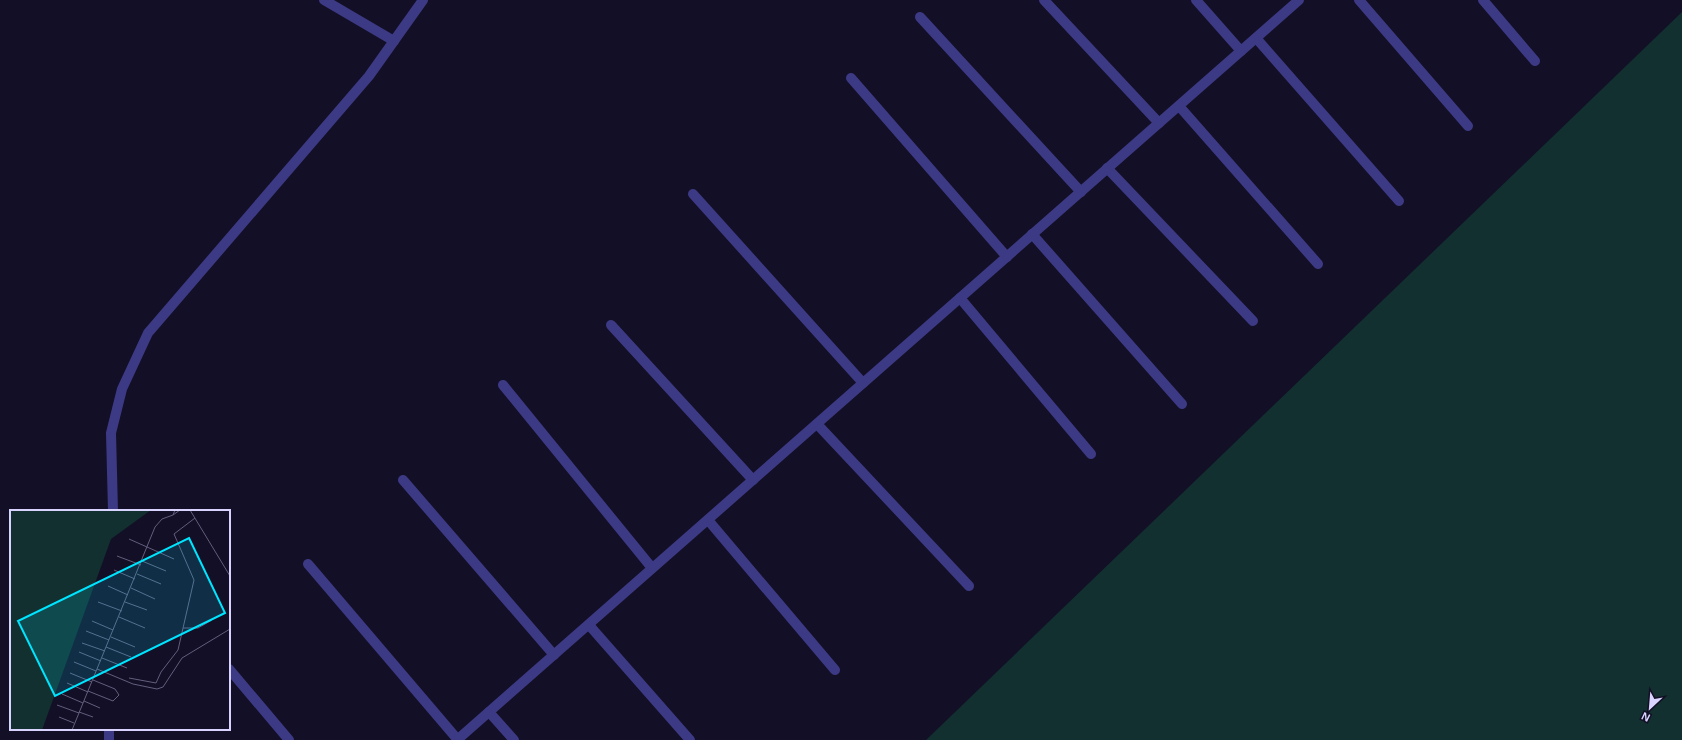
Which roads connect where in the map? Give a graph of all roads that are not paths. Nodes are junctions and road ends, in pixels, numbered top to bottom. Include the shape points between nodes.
1 (324, 0) edge
2 (423, 0) edge
3 (1044, 0) edge
4 (1196, 0) edge
5 (1299, 0) edge
6 (1360, 0) edge
7 (1483, 0) edge
8 (920, 17) dead end
9 (1256, 38) junction
10 (394, 41) junction
11 (1241, 51) junction
12 (1535, 61) dead end
13 (851, 78) dead end
14 (1179, 106) junction
15 (1159, 123) junction
16 (1468, 126) dead end
17 (1107, 168) junction
18 (1081, 192) junction
19 (693, 194) dead end
20 (1399, 201) dead end
21 (1032, 234) junction
22 (1006, 257) junction
23 (1318, 264) dead end
24 (960, 298) junction
25 (1253, 321) dead end
26 (611, 325) dead end
27 (863, 383) junction
28 (503, 385) dead end
29 (1182, 404) dead end
30 (817, 424) junction
31 (1091, 454) dead end
32 (403, 480) dead end
33 (753, 480) junction
34 (113, 510) edge
35 (708, 520) junction
36 (308, 564) dead end
37 (652, 568) junction
38 (969, 586) dead end
39 (589, 625) junction
40 (554, 655) junction
41 (230, 670) edge
42 (835, 670) dead end
43 (489, 712) junction
44 (289, 740) edge
45 (458, 740) edge
46 (514, 740) edge
47 (690, 740) edge

1 - 10 street
2 - 10 street
3 - 15 street
4 - 11 street
5 - 9 street
6 - 16 street
7 - 12 street
8 - 18 street
9 - 11 street
9 - 20 street
10 - 34 street via 369,76 148,333 122,389 111,433
11 - 14 street
13 - 22 street
14 - 15 street
14 - 23 street
15 - 17 street
17 - 18 street
17 - 25 street
18 - 21 street
19 - 27 street
21 - 22 street
21 - 29 street
22 - 24 street
24 - 27 street
24 - 31 street
26 - 33 street
27 - 30 street
28 - 37 street
30 - 33 street
30 - 38 street
32 - 40 street
33 - 35 street
35 - 37 street
35 - 42 street
36 - 45 street
37 - 39 street
39 - 40 street
39 - 47 street
40 - 43 street
41 - 44 street
43 - 45 street
43 - 46 street

